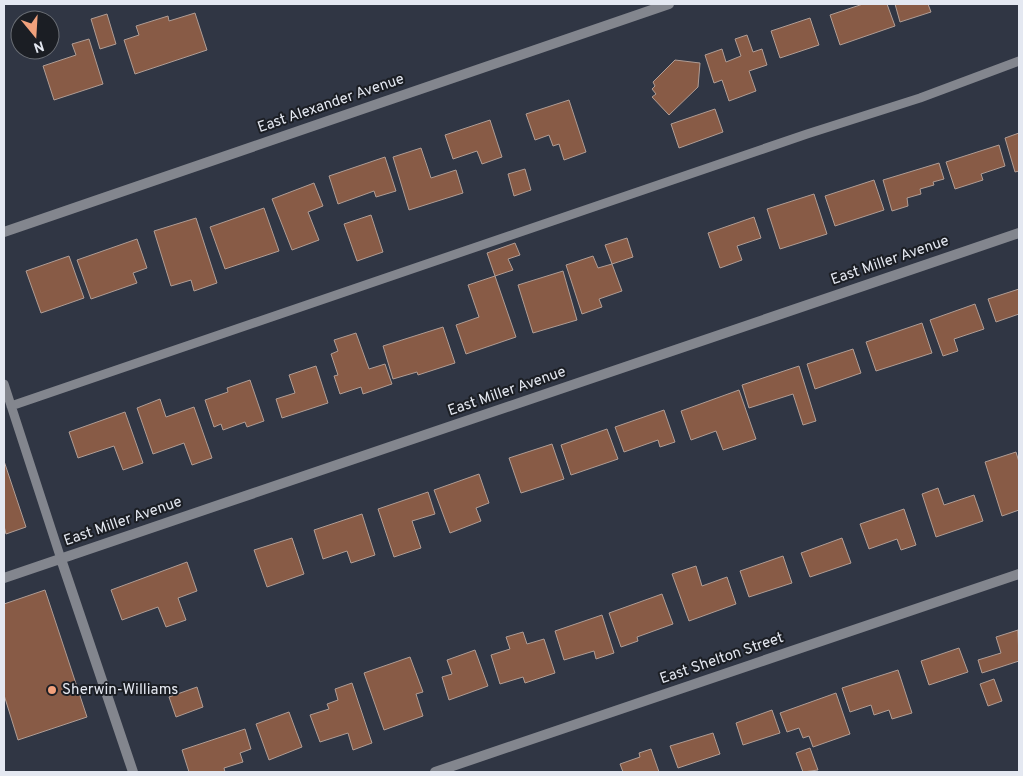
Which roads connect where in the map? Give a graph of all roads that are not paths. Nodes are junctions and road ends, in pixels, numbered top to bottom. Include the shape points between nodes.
1 (669, 4) edge
2 (1019, 62) edge
3 (4, 232) edge
4 (1019, 233) edge
5 (4, 384) edge
6 (11, 406) junction
7 (61, 559) junction
8 (1019, 574) edge
9 (4, 578) edge
10 (133, 772) edge
11 (435, 772) edge

1 - 3 street, East Alexander Avenue
2 - 6 lane
4 - 7 street, East Miller Avenue
5 - 6 lane
6 - 7 lane
7 - 9 street, East Miller Avenue
7 - 10 street
8 - 11 street, East Shelton Street

